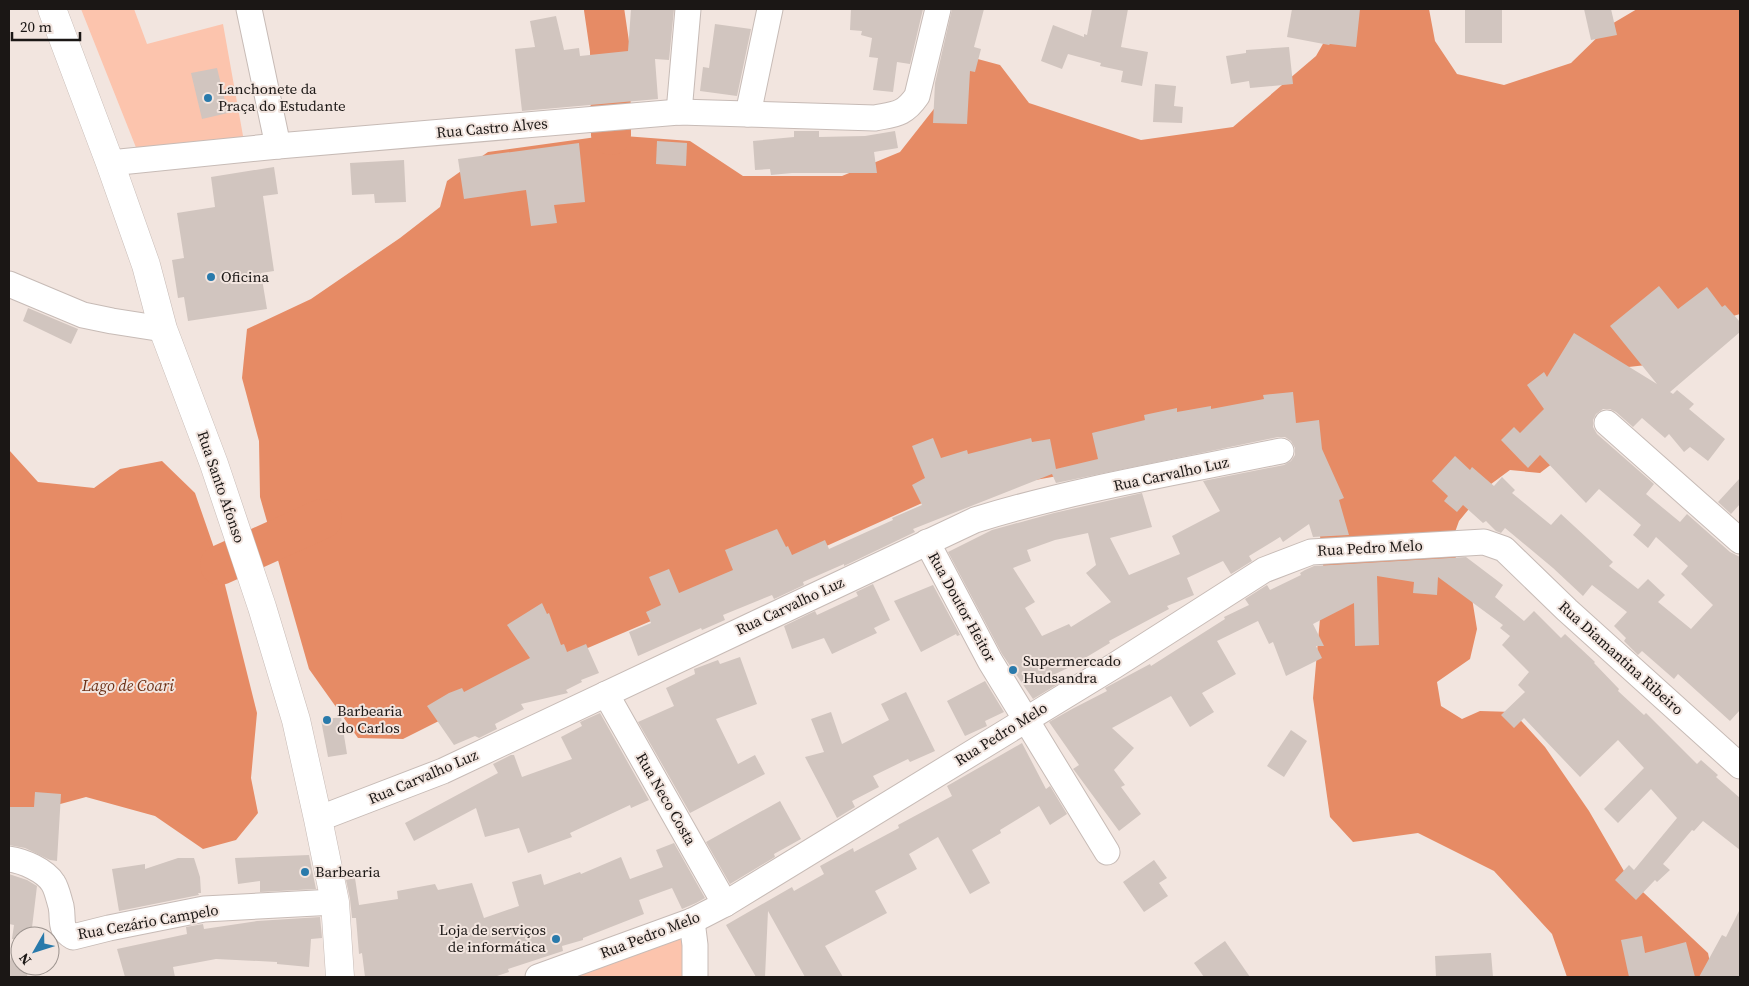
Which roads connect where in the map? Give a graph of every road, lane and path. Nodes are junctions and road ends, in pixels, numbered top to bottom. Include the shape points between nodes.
1 (52, 9) edge
2 (249, 9) edge
3 (688, 9) edge
4 (770, 9) edge
5 (938, 9) edge
6 (679, 112) junction
7 (748, 114) junction
8 (278, 146) junction
9 (110, 163) junction
10 (9, 284) edge
11 (163, 329) junction
12 (1607, 423) dead end
13 (1281, 451) dead end
14 (1740, 541) edge
15 (927, 542) junction
16 (1504, 549) joint
17 (606, 694) junction
18 (1026, 718) junction
19 (1740, 766) edge
20 (318, 819) junction
21 (1107, 852) dead end
22 (9, 859) edge
23 (335, 902) junction
24 (724, 904) junction
25 (692, 921) junction
26 (340, 977) edge
27 (538, 977) edge
28 (695, 977) edge

1 - 9 main road, Rua Santo Afonso
2 - 8 street
3 - 6 street
4 - 7 street
5 - 7 street, Rua Castro Alves via 916,96 909,107 897,114 874,118
6 - 7 street, Rua Castro Alves
6 - 8 street, Rua Castro Alves
8 - 9 street, Rua Castro Alves
9 - 11 main road, Rua Santo Afonso via 146,265
10 - 11 street via 83,315
11 - 20 main road, Rua Santo Afonso via 214,464 262,607 296,720
12 - 14 street
13 - 15 street, Rua Carvalho Luz via 1014,508 975,520
15 - 17 street, Rua Carvalho Luz
15 - 18 street, Rua Doutor Heitor via 990,661
16 - 18 street, Rua Pedro Melo via 1484,542 1311,552 1264,570
16 - 19 street, Rua Diamantina Ribeiro
17 - 20 street, Rua Carvalho Luz via 443,771
17 - 24 street, Rua Neco Costa
18 - 21 street, Rua Doutor Heitor
18 - 24 street, Rua Pedro Melo
20 - 23 main road, Rua Santo Afonso
22 - 23 street, Rua Cezário Campelo via 20,860 42,872 53,883 61,907 62,926 74,937 204,910
23 - 26 main road, Rua Santo Afonso
24 - 25 street, Rua Pedro Melo
25 - 27 street, Rua Pedro Melo
25 - 28 street

